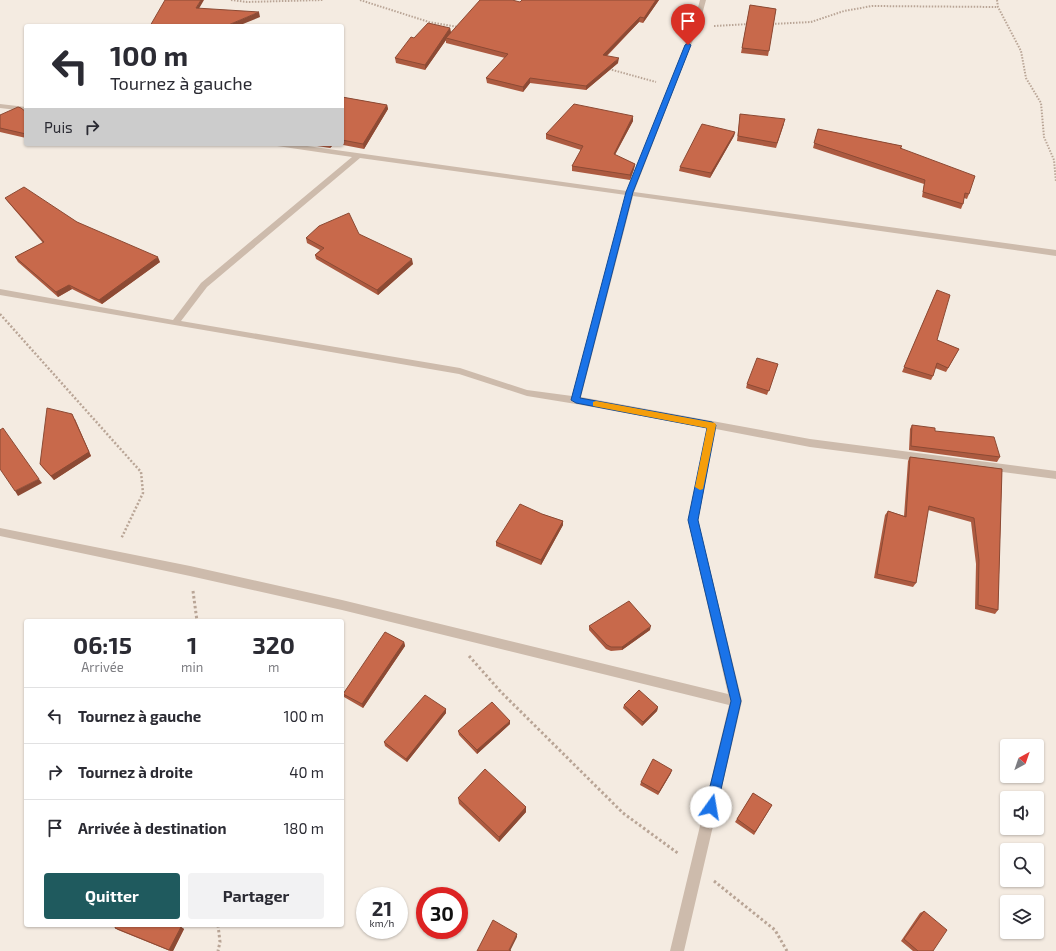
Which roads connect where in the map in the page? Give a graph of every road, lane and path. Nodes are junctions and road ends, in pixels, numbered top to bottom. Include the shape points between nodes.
1 (231, 0) edge
2 (324, 0) edge
3 (360, 0) edge
4 (703, 0) edge
5 (997, 0) edge
6 (998, 7) junction
7 (756, 24) edge
8 (769, 24) edge
9 (465, 29) edge
10 (694, 31) junction
11 (603, 67) edge
12 (672, 86) junction
13 (0, 106) edge
14 (24, 109) edge
15 (292, 146) edge
16 (358, 155) junction
17 (1056, 182) edge
18 (630, 192) junction
19 (1056, 253) edge
20 (0, 292) edge
21 (0, 314) edge
22 (175, 323) junction
23 (576, 400) junction
24 (712, 425) junction
25 (1056, 475) edge
26 (0, 532) edge
27 (113, 556) junction
28 (190, 571) junction
29 (197, 619) edge
30 (446, 630) junction
31 (736, 701) junction
32 (697, 867) junction
33 (218, 927) edge
34 (218, 951) edge
35 (677, 951) edge
36 (787, 951) edge

1 - 2 path
3 - 9 path via 428,22
4 - 10 street
5 - 6 path
6 - 8 path via 872,6 844,11 811,22
6 - 17 path via 1021,51 1026,78 1042,103 1044,137 1054,160
7 - 10 path via 712,26
10 - 12 street
11 - 12 path
12 - 18 street
13 - 14 street
15 - 16 street
16 - 18 street
16 - 22 street via 204,285
18 - 19 street
18 - 23 street
20 - 22 street
21 - 27 path via 141,472 143,492
22 - 23 street via 460,371 527,394
23 - 24 street
24 - 25 street via 810,443
24 - 31 street via 693,520
26 - 27 street
27 - 28 street
28 - 29 path
28 - 30 street
30 - 31 street
30 - 32 path via 501,692 623,813
31 - 32 street
32 - 35 street
32 - 36 path via 775,930
33 - 34 path

